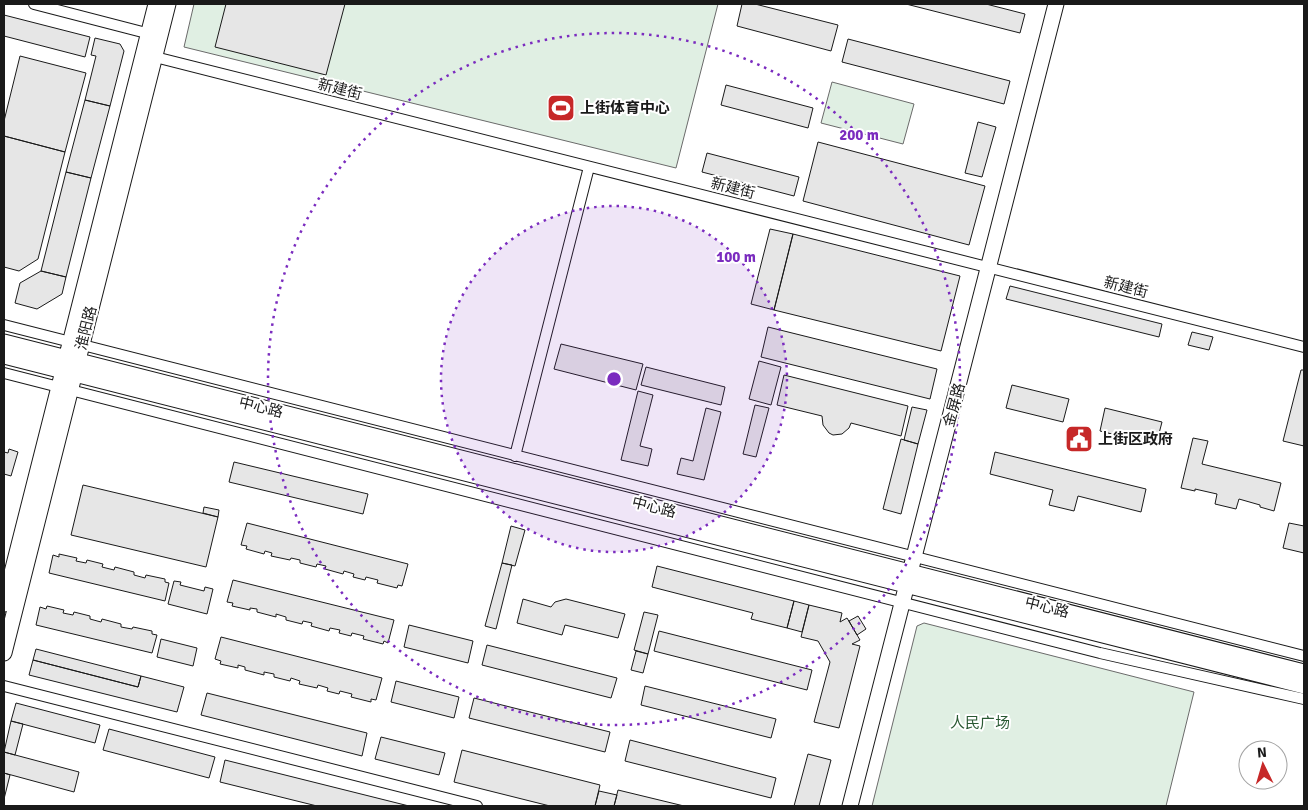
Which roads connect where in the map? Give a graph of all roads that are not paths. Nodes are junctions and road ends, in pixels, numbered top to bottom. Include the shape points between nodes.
1 (34, 4) edge
2 (156, 4) edge
3 (168, 4) edge
4 (1056, 4) edge
5 (154, 35) junction
6 (155, 58) junction
7 (589, 167) junction
8 (989, 268) junction
9 (4, 325) edge
10 (4, 342) edge
11 (76, 343) junction
12 (1304, 347) edge
13 (4, 356) edge
14 (70, 366) junction
15 (4, 372) edge
16 (65, 388) junction
17 (515, 456) junction
18 (914, 556) junction
19 (908, 578) junction
20 (902, 603) junction
21 (4, 604) edge
22 (4, 653) edge
23 (1304, 656) edge
24 (1304, 672) edge
25 (4, 686) edge
26 (1304, 686) edge
27 (1304, 699) edge
28 (477, 806) edge
29 (850, 806) edge

1 - 5 street
2 - 5 main road, 淮阳路
3 - 5 main road, 淮阳路
4 - 8 main road, 金屏路
5 - 6 main road, 淮阳路
5 - 11 main road, 淮阳路
6 - 7 street, 新建街
6 - 11 main road, 淮阳路
7 - 8 street, 新建街
7 - 17 street
8 - 12 street, 新建街
8 - 18 main road, 金屏路
9 - 11 street
10 - 14 main road, 中心路
11 - 14 main road, 淮阳路
11 - 17 street
13 - 14 main road, 中心路
14 - 16 main road, 淮阳路
14 - 19 main road, 中心路
15 - 16 street
16 - 20 street
16 - 21 main road, 淮阳路
16 - 22 main road, 淮阳路
17 - 18 street
18 - 19 main road, 金屏路
18 - 23 street
19 - 20 main road, 金屏路
19 - 24 main road, 中心路
19 - 26 main road, 中心路
20 - 27 street via 1100,653
20 - 29 main road, 金屏路
25 - 28 street

